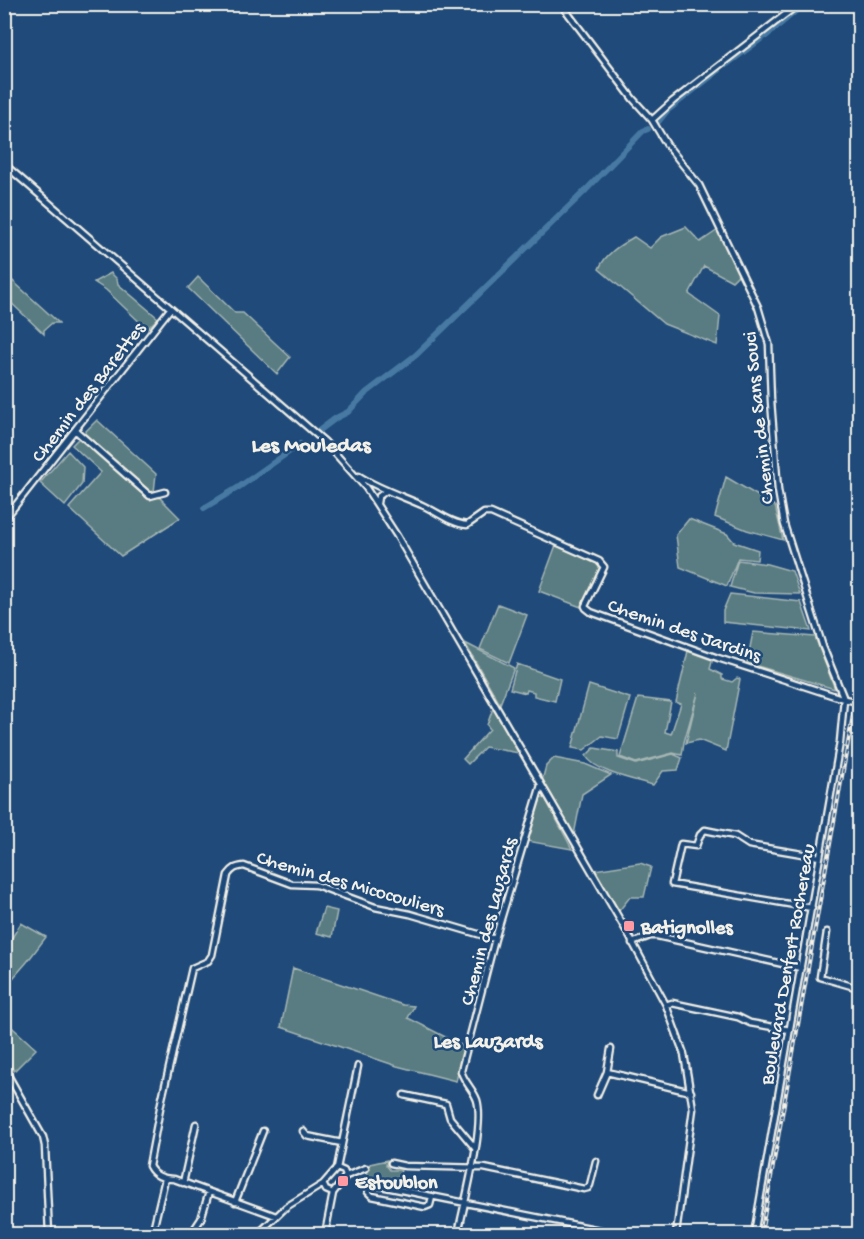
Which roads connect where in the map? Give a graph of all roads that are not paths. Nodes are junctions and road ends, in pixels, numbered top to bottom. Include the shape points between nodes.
1 (561, 4) edge
2 (798, 4) edge
3 (652, 120) junction
4 (4, 164) edge
5 (170, 309) junction
6 (75, 430) junction
7 (354, 474) junction
8 (386, 491) junction
9 (165, 492) dead end
10 (377, 503) junction
11 (4, 520) edge
12 (844, 699) junction
13 (860, 702) edge
14 (541, 786) junction
15 (820, 857) junction
16 (812, 908) junction
17 (827, 932) dead end
18 (495, 939) junction
19 (632, 943) junction
20 (801, 968) junction
21 (860, 995) edge
22 (666, 1005) junction
23 (790, 1030) junction
24 (611, 1049) dead end
25 (358, 1066) dead end
26 (4, 1068) edge
27 (607, 1072) junction
28 (691, 1092) junction
29 (404, 1095) dead end
30 (597, 1095) dead end
31 (196, 1124) dead end
32 (263, 1131) dead end
33 (303, 1131) dead end
34 (342, 1143) junction
35 (475, 1149) junction
36 (596, 1161) dead end
37 (391, 1163) dead end
38 (471, 1167) junction
39 (337, 1168) junction
40 (366, 1168) dead end
41 (346, 1176) junction
42 (165, 1179) junction
43 (183, 1183) junction
44 (323, 1184) junction
45 (210, 1192) junction
46 (333, 1193) junction
47 (432, 1197) junction
48 (235, 1202) junction
49 (464, 1204) junction
50 (276, 1216) junction
51 (193, 1231) dead end
52 (49, 1234) edge
53 (152, 1234) edge
54 (258, 1234) edge
55 (325, 1234) edge
56 (458, 1234) edge
57 (612, 1234) edge
58 (676, 1234) edge
59 (754, 1234) edge

1 - 3 street, Chemin de Sans Souci
2 - 3 street
3 - 12 street, Chemin de Sans Souci via 704,195 765,328 784,524
4 - 5 street
5 - 6 street, Chemin des Barettes
5 - 7 street via 325,442
6 - 9 street via 150,496
6 - 11 street, Chemin des Barettes
7 - 8 street, Chemin des Jardins
7 - 10 street
8 - 10 street
8 - 12 street, Chemin des Jardins via 464,525 491,513 599,561 604,567 585,606 591,612
10 - 14 street
12 - 13 street
12 - 15 street, Boulevard Denfert Rochereau
14 - 18 street, Chemin des Lauzards
14 - 19 street
15 - 16 street, Boulevard Denfert Rochereau
15 - 16 street via 749,845 735,836 705,830 696,846 681,844 672,884
16 - 20 street, Boulevard Denfert Rochereau
17 - 21 street via 820,977 855,987
18 - 35 street, Chemin des Lauzards via 461,1071 477,1100 479,1125
18 - 42 street, Chemin des Micocouliers via 375,907 316,885 292,884 254,869 237,867 228,875 212,955 192,968 149,1161 152,1171
19 - 20 street via 657,936
19 - 22 street
20 - 23 street, Boulevard Denfert Rochereau
22 - 23 street via 672,1003
22 - 28 street via 684,1054
23 - 59 street, Boulevard Denfert Rochereau
24 - 27 street
25 - 34 street
26 - 52 street via 43,1137
27 - 28 street
27 - 30 street
28 - 58 street via 693,1109
29 - 35 street via 446,1104 450,1118
31 - 43 street
32 - 48 street
33 - 34 street via 308,1136
34 - 39 street
35 - 38 street, Chemin des Lauzards
36 - 38 street via 588,1188
37 - 38 street
38 - 49 street, Chemin des Lauzards
39 - 41 street
39 - 44 street
40 - 41 street
41 - 46 street
42 - 43 street
42 - 53 street
43 - 45 street
44 - 46 street via 326,1191
44 - 50 street
45 - 48 street
45 - 51 street
46 - 55 street
47 - 47 street via 371,1184 368,1192 425,1208 430,1206
47 - 49 street
48 - 50 street
49 - 56 street, Chemin des Lauzards
49 - 57 street
50 - 54 street

